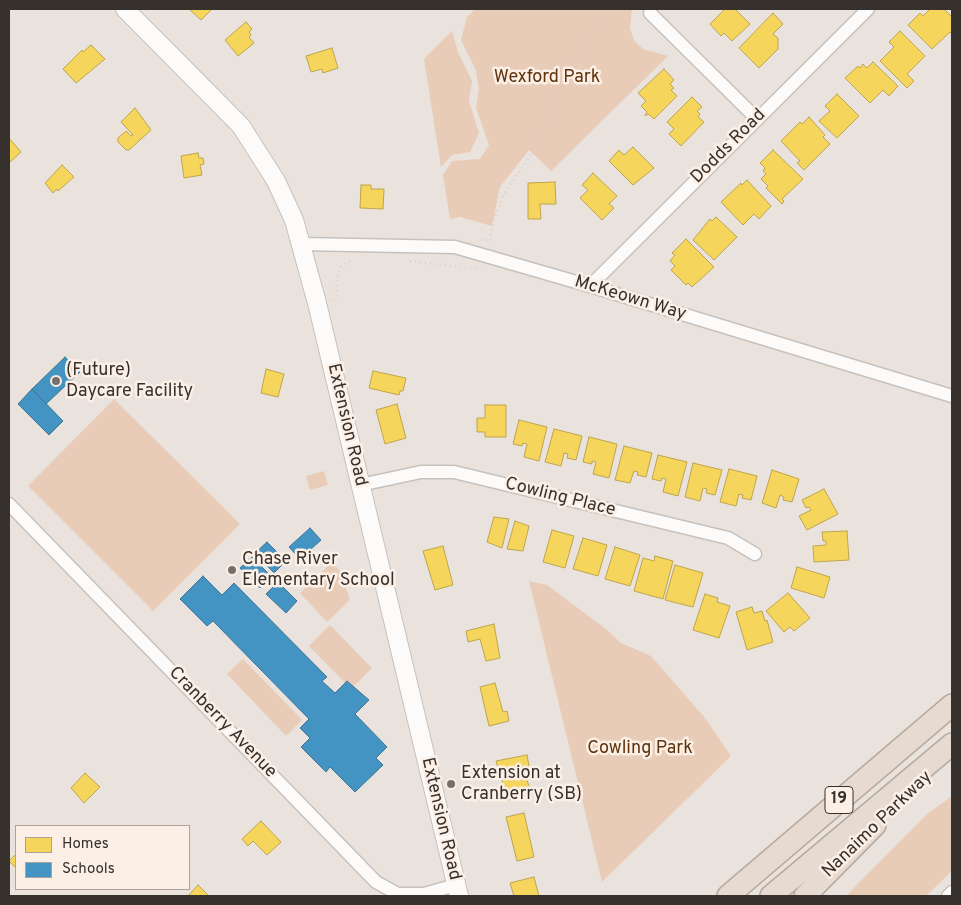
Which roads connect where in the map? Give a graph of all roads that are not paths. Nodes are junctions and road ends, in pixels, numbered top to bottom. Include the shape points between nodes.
1 (124, 9) edge
2 (868, 9) edge
3 (650, 13) dead end
4 (757, 119) junction
5 (302, 244) junction
6 (590, 286) junction
7 (952, 396) edge
8 (360, 485) junction
9 (9, 504) edge
10 (755, 554) dead end
11 (952, 705) edge
12 (952, 744) edge
13 (952, 756) edge
14 (458, 891) edge
15 (952, 892) edge
16 (728, 896) edge
17 (771, 896) edge
18 (805, 896) edge
19 (948, 896) edge

1 - 5 street, Extension Road via 241,126 276,181
2 - 4 street, Dodds Road
3 - 4 street
4 - 6 street, Dodds Road
5 - 6 street, McKeown Way via 455,248
5 - 8 street, Extension Road
6 - 7 street, McKeown Way
8 - 10 street, Cowling Place via 421,472 454,472 728,538
8 - 14 street, Extension Road
9 - 14 street, Cranberry Avenue via 376,882 398,894
11 - 16 highway, 19
12 - 17 highway
13 - 18 highway, Nanaimo Parkway / 19 via 861,837
15 - 19 street

